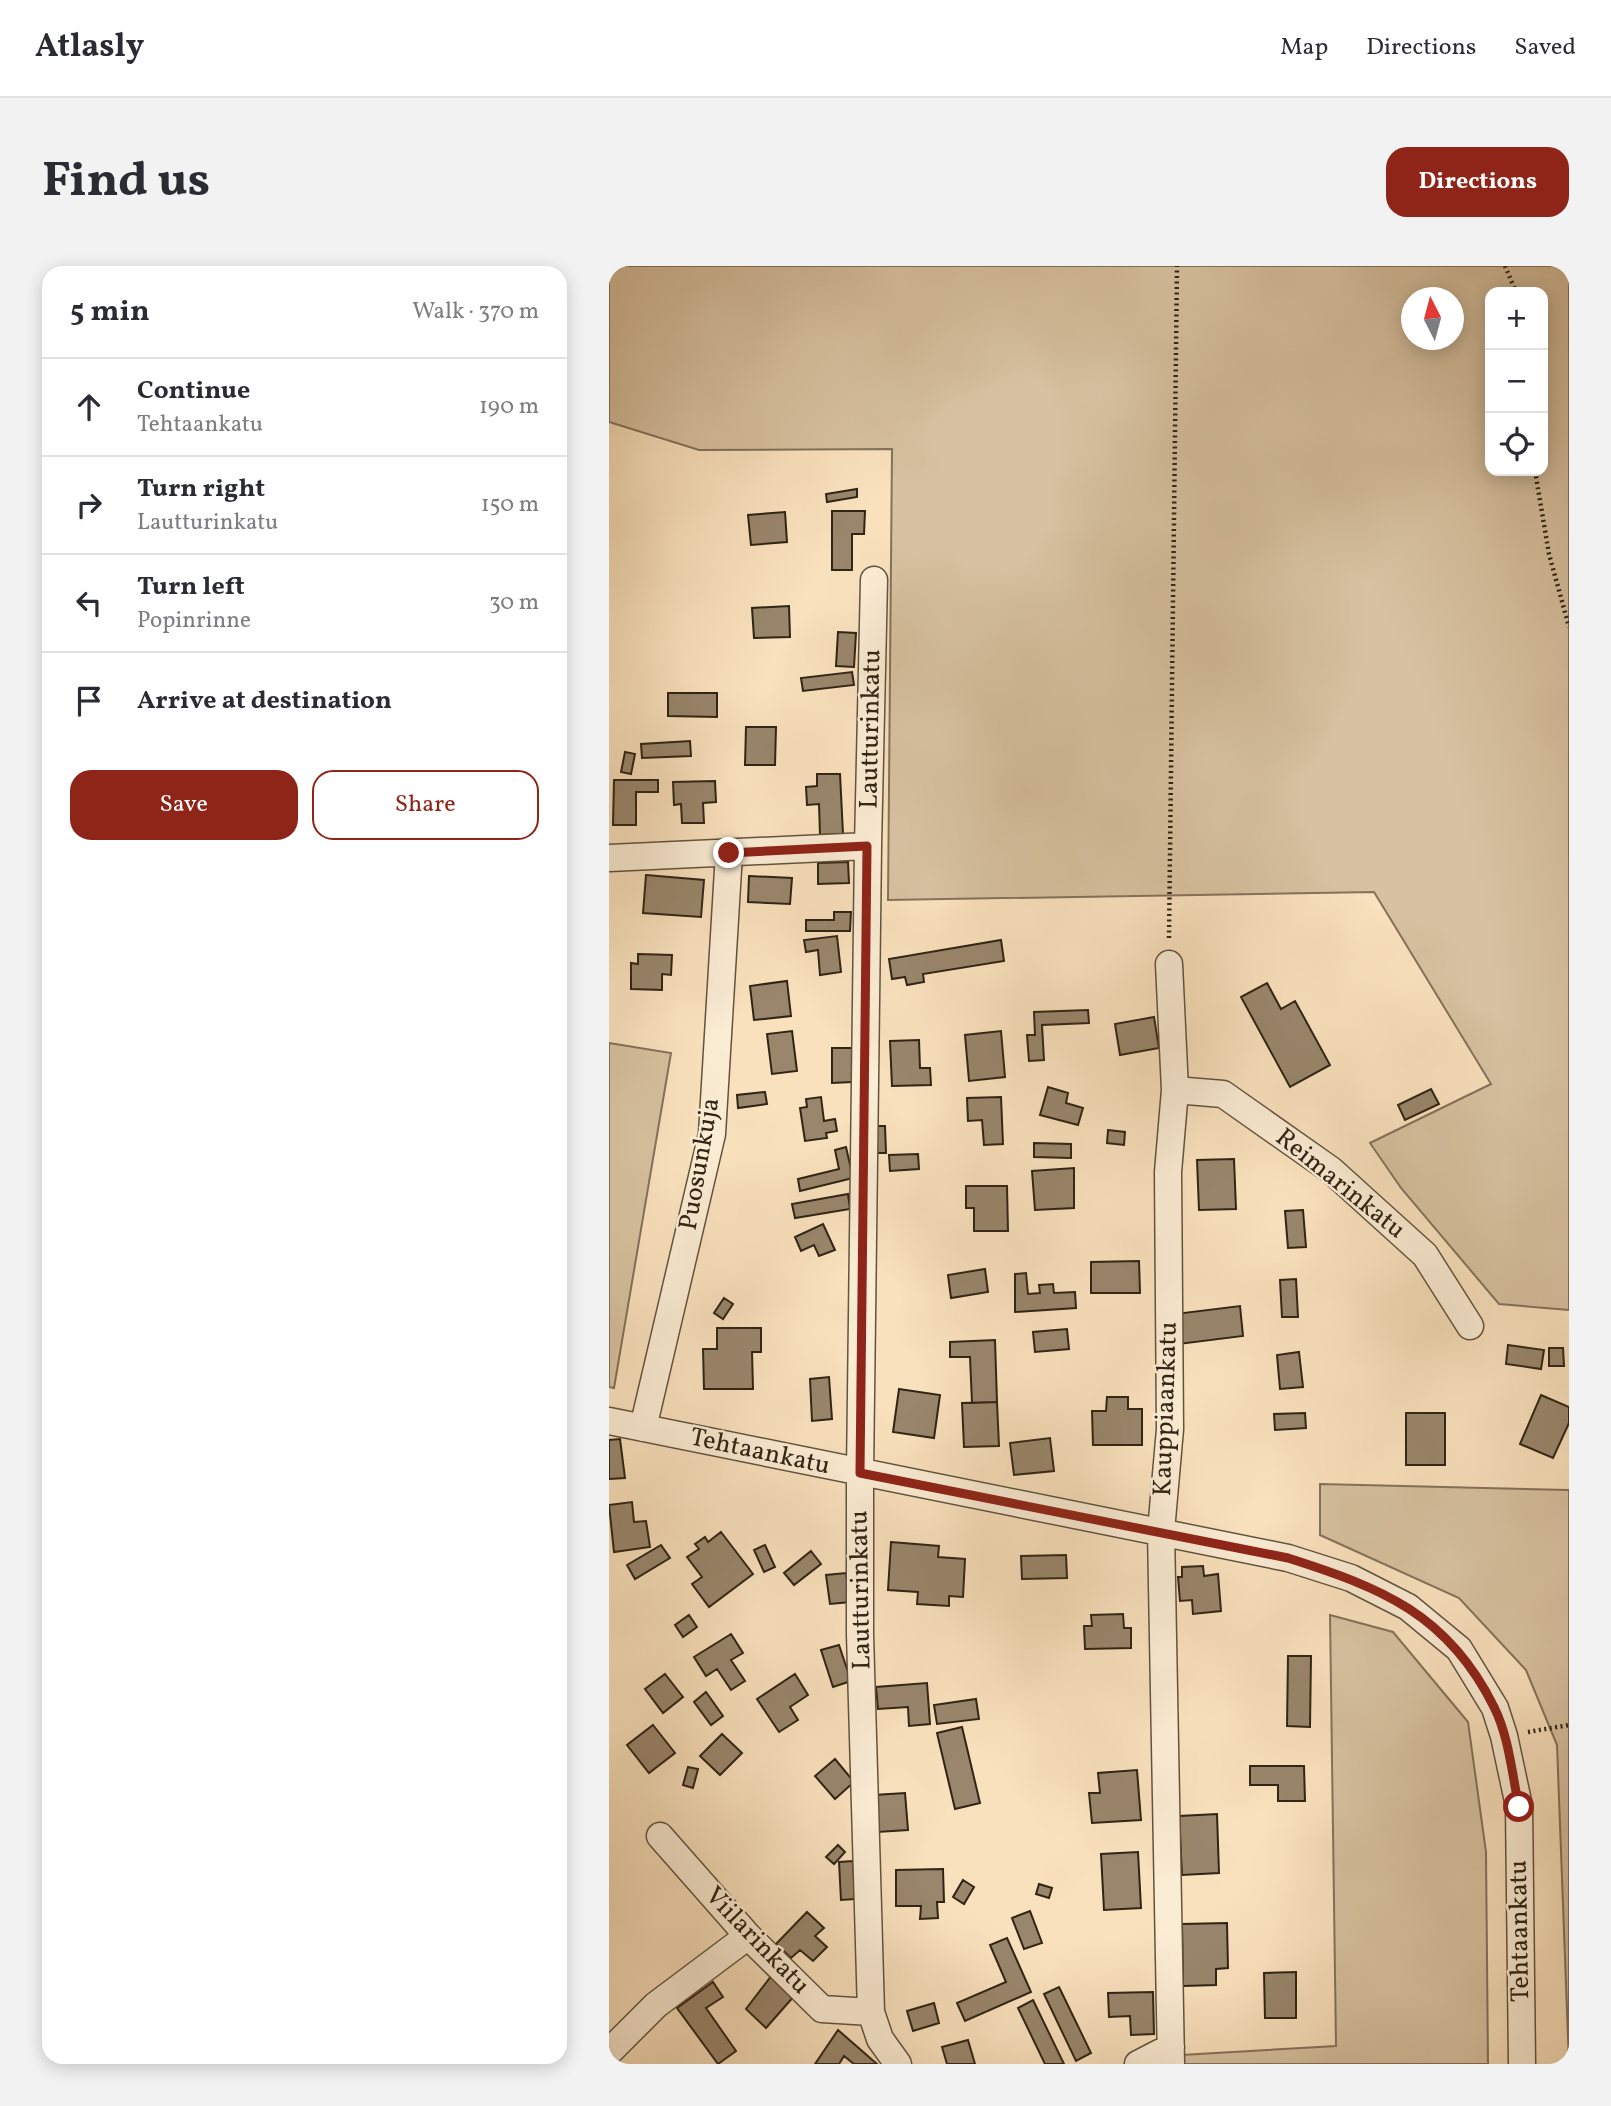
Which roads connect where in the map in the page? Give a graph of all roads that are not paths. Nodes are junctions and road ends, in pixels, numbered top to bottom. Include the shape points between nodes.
1 (874, 580) dead end
2 (867, 846) junction
3 (729, 853) junction
4 (609, 858) edge
5 (1169, 964) road end
6 (1175, 1090) junction
7 (1470, 1326) dead end
8 (609, 1421) edge
9 (643, 1428) junction
10 (860, 1473) junction
11 (1161, 1531) junction
12 (660, 1836) dead end
13 (748, 1936) junction
14 (871, 2012) junction
15 (609, 2052) edge
16 (1171, 2055) edge
17 (898, 2064) edge
18 (1139, 2064) edge
19 (1522, 2064) edge

1 - 2 street, Lautturinkatu
2 - 3 street
2 - 10 street, Lautturinkatu
3 - 4 street
3 - 9 street, Puosunkuja via 712,1133
5 - 6 street, Kauppiaankatu
6 - 7 street, Reimarinkatu via 1223,1094 1331,1170 1425,1255
6 - 11 street, Kauppiaankatu via 1168,1172 1170,1429
8 - 9 street, Tehtaankatu
9 - 10 street, Tehtaankatu
10 - 11 street, Tehtaankatu
10 - 14 street, Lautturinkatu
11 - 16 street, Kauppiaankatu
11 - 19 street, Tehtaankatu via 1288,1558 1351,1578 1408,1606 1459,1649 1495,1708 1519,1807
12 - 13 street, Viilarinkatu
13 - 14 street, Viilarinkatu via 822,2009
13 - 15 street via 656,2005
14 - 17 street, Lautturinkatu via 880,2039
16 - 18 street

